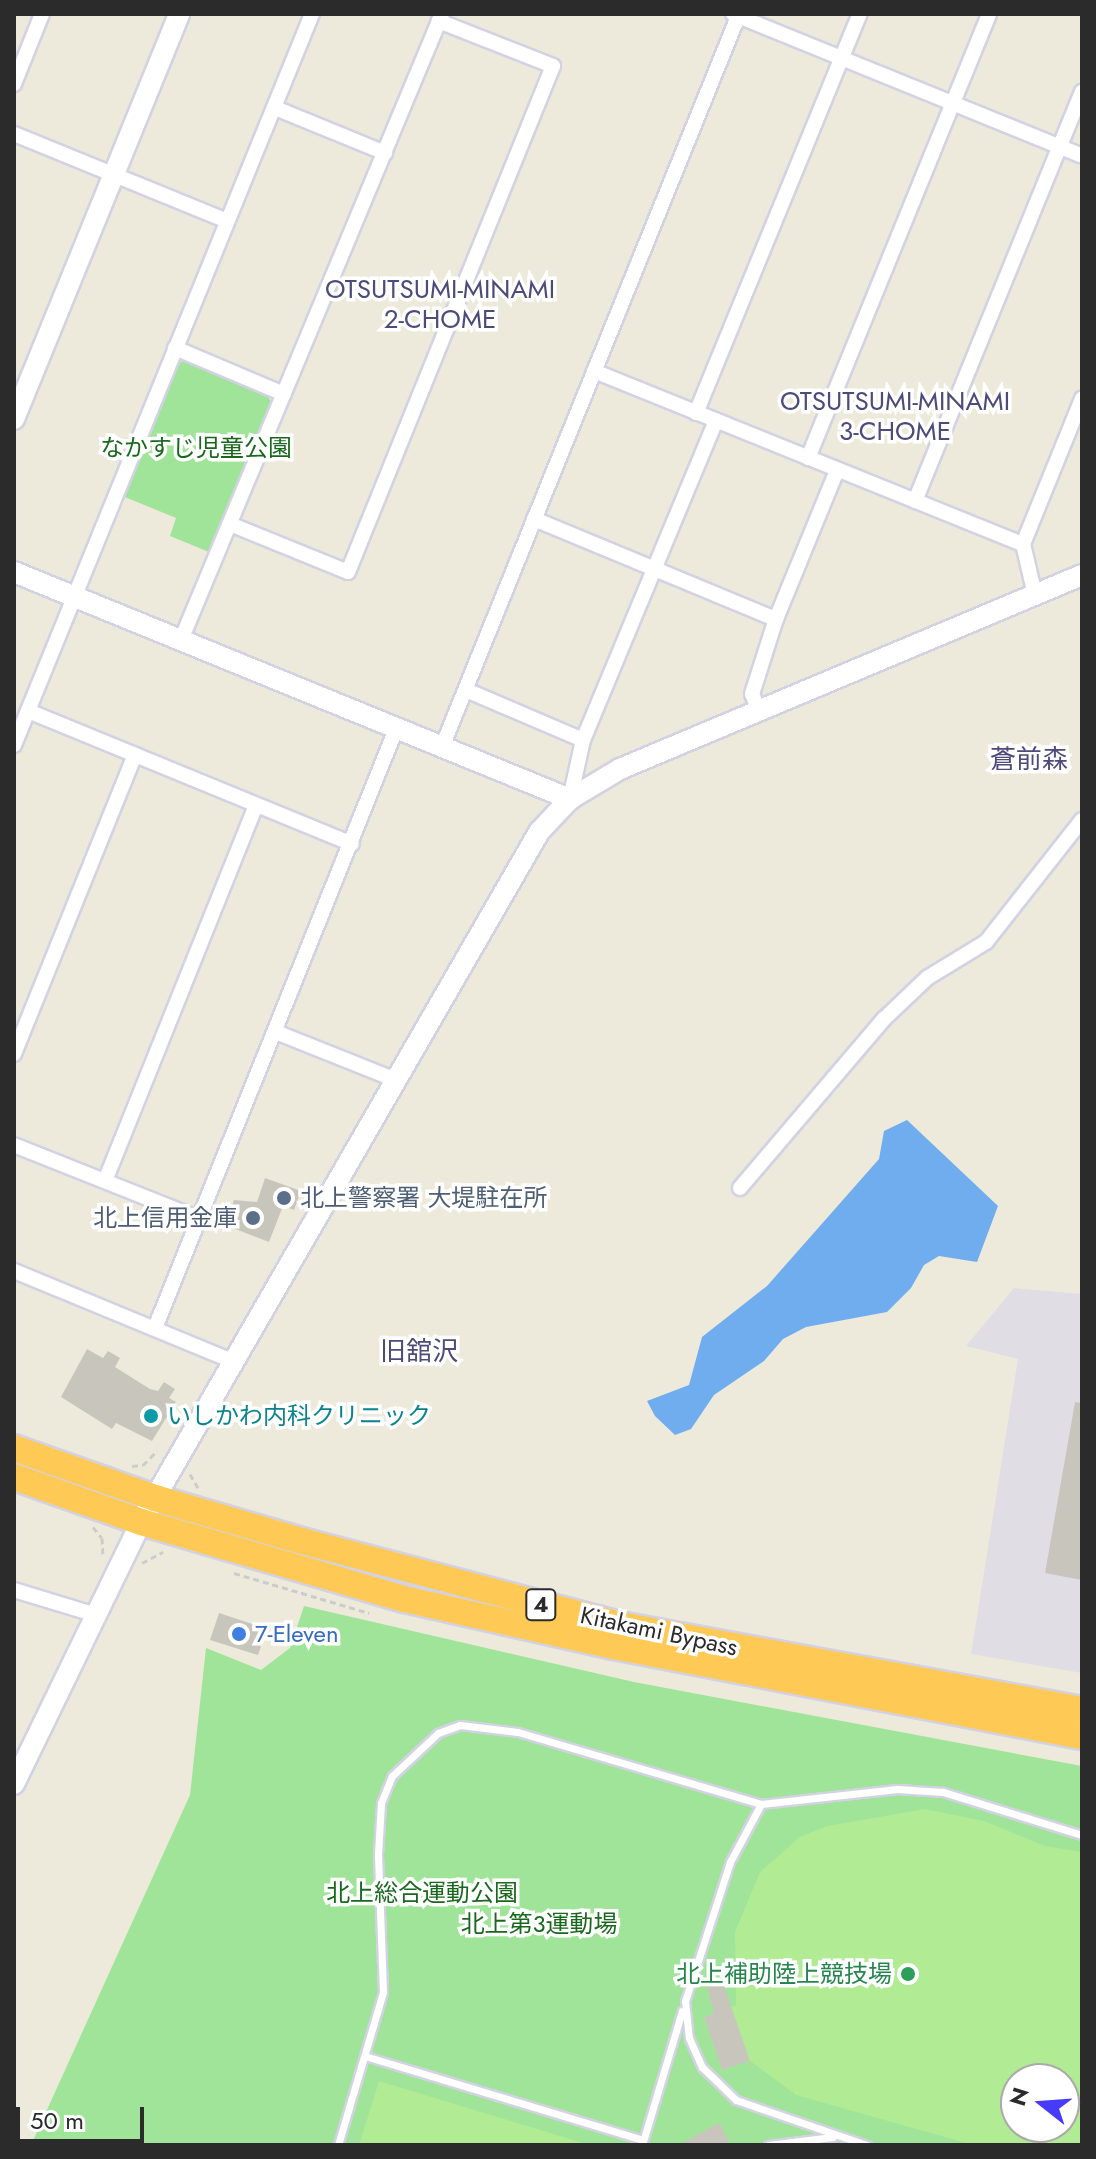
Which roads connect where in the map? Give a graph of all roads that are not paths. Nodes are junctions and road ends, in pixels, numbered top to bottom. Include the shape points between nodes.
1 (42, 14) edge
2 (179, 14) edge
3 (312, 14) edge
4 (860, 14) edge
5 (989, 14) edge
6 (736, 15) edge
7 (440, 18) edge
8 (842, 58) junction
9 (14, 84) edge
10 (1082, 92) edge
11 (952, 103) junction
12 (275, 108) junction
13 (14, 134) edge
14 (1060, 147) junction
15 (385, 153) junction
16 (1082, 156) edge
17 (114, 175) junction
18 (227, 221) junction
19 (175, 348) junction
20 (594, 371) junction
21 (22, 378) edge
22 (284, 394) junction
23 (1082, 399) edge
24 (696, 413) junction
25 (14, 419) edge
26 (716, 421) junction
27 (808, 458) junction
28 (837, 470) junction
29 (915, 501) junction
30 (534, 519) junction
31 (230, 524) junction
32 (1023, 544) junction
33 (657, 570) junction
34 (14, 572) edge
35 (1082, 575) edge
36 (1035, 595) junction
37 (74, 596) junction
38 (776, 619) junction
39 (181, 640) junction
40 (466, 690) junction
41 (28, 711) junction
42 (759, 711) junction
43 (396, 729) junction
44 (583, 740) junction
45 (14, 745) edge
46 (442, 747) junction
47 (135, 754) junction
48 (570, 799) junction
49 (256, 805) junction
50 (1082, 820) edge
51 (352, 844) junction
52 (276, 1032) junction
53 (14, 1054) edge
54 (396, 1080) junction
55 (14, 1145) edge
56 (105, 1181) junction
57 (740, 1188) dead end
58 (200, 1219) junction
59 (14, 1271) edge
60 (155, 1328) junction
61 (232, 1361) junction
62 (14, 1448) edge
63 (14, 1477) edge
64 (155, 1498) junction
65 (141, 1522) junction
66 (16, 1594) edge
67 (93, 1614) junction
68 (1082, 1710) edge
69 (1082, 1736) edge
70 (14, 1784) edge
71 (761, 1804) junction
72 (1082, 1835) edge
73 (685, 2001) junction
74 (365, 2056) junction
75 (843, 2137) junction
76 (642, 2143) edge
77 (338, 2145) edge
78 (768, 2145) edge
79 (867, 2145) edge

1 - 9 street
2 - 17 street
3 - 12 street
4 - 8 street
5 - 11 street
6 - 8 street
6 - 20 street
7 - 15 street
7 - 31 street via 553,66 348,572
8 - 11 street
8 - 24 street
10 - 14 street
11 - 14 street
11 - 27 street
12 - 15 street
12 - 18 street
13 - 17 street
14 - 16 street
14 - 29 street
15 - 22 street
17 - 18 street
17 - 21 street
18 - 19 street
19 - 22 street
19 - 37 street
20 - 24 street
20 - 30 street
21 - 25 street
22 - 31 street
23 - 32 street
24 - 26 street
26 - 27 street
26 - 33 street
27 - 28 street
28 - 29 street
28 - 38 street
29 - 32 street
30 - 33 street
30 - 40 street
31 - 39 street
32 - 36 street
33 - 38 street
33 - 44 street
34 - 37 street
35 - 36 street
36 - 42 street
37 - 39 street
37 - 41 street
38 - 42 street via 752,694
39 - 43 street
40 - 44 street
40 - 46 street
41 - 45 street
41 - 47 street
42 - 48 street via 620,769
43 - 46 street
43 - 51 street
44 - 48 street
46 - 48 street
47 - 49 street
47 - 53 street
48 - 54 street via 539,832 511,875
49 - 51 street
49 - 56 street
50 - 57 street via 986,942 927,978 884,1019
51 - 52 street
52 - 54 street
52 - 58 street
54 - 61 street
55 - 56 street
56 - 58 street
58 - 60 street
59 - 60 street
60 - 61 street
61 - 64 street
62 - 64 highway, Kitakami Bypass / 4
63 - 65 highway, Kitakami Bypass / 4
64 - 65 street
64 - 68 highway, Kitakami Bypass / 4 via 411,1573 619,1625
65 - 67 street
65 - 69 highway, Kitakami Bypass / 4 via 404,1599 659,1656
66 - 67 street
67 - 70 street
71 - 72 lane via 897,1789 943,1792
71 - 73 lane via 730,1862
71 - 74 lane via 518,1732 460,1725 438,1733 392,1776 381,1803 383,1992
73 - 75 lane via 689,2038 702,2067 718,2085 759,2111
73 - 76 lane
74 - 76 lane
74 - 77 lane
75 - 78 lane via 808,2136
75 - 79 lane

